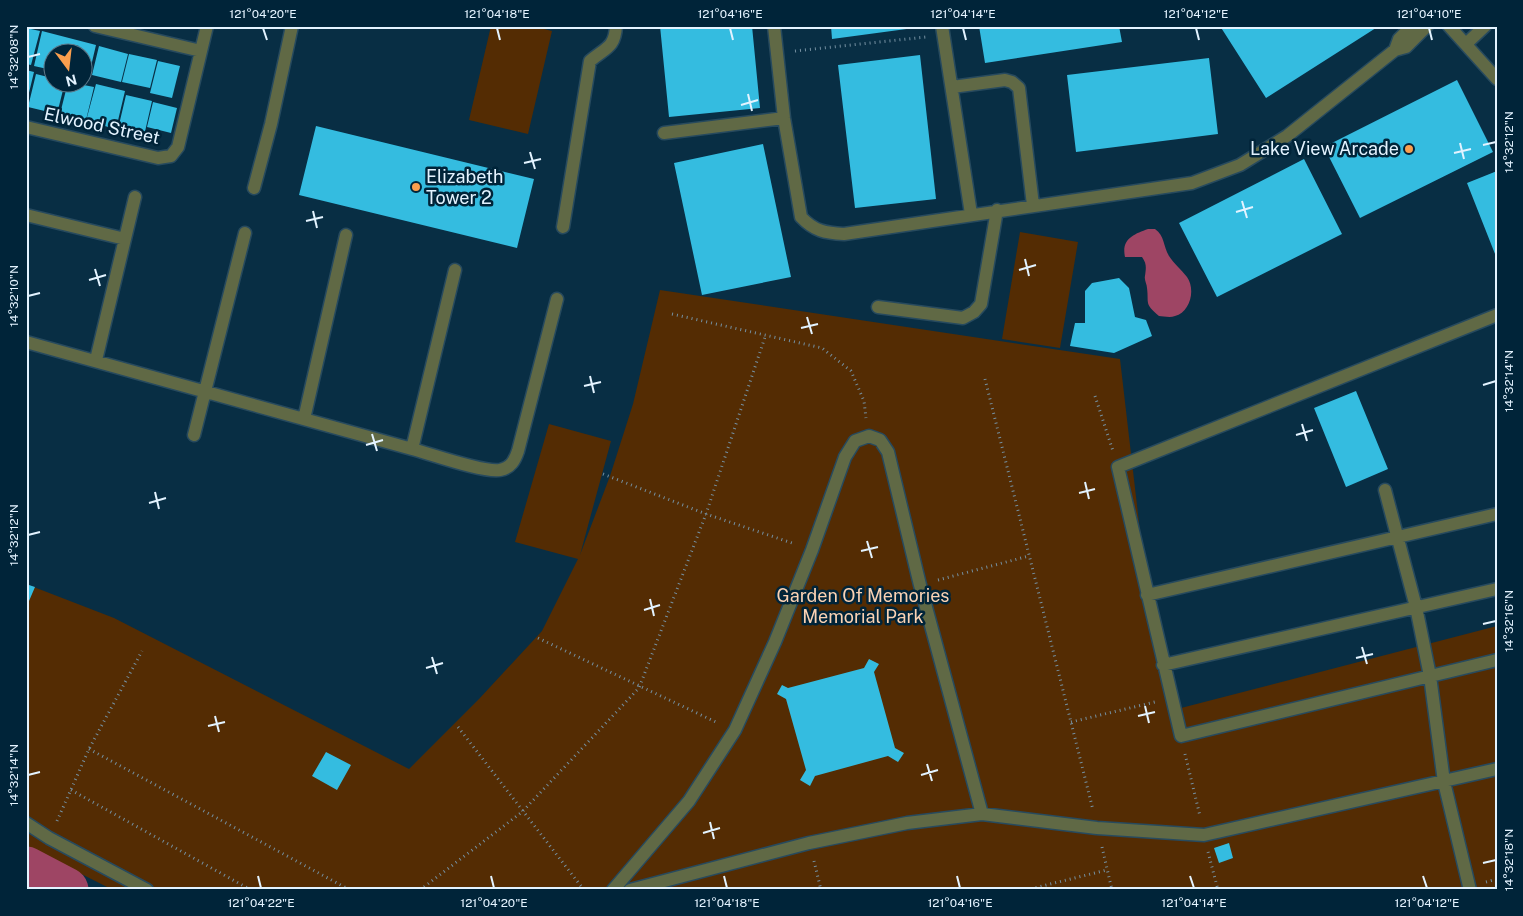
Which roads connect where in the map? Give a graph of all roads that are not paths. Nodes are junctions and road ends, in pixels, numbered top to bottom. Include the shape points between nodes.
1 (95, 26) edge
2 (207, 26) edge
3 (292, 26) edge
4 (616, 26) edge
5 (774, 26) edge
6 (1412, 26) edge
7 (1427, 26) edge
8 (1449, 26) edge
9 (1485, 26) edge
10 (943, 30) edge
11 (1466, 44) junction
12 (1395, 50) junction
13 (201, 51) junction
14 (1497, 79) edge
15 (952, 87) junction
16 (784, 118) junction
17 (26, 127) edge
18 (664, 133) dead end
19 (254, 188) dead end
20 (135, 197) dead end
21 (1033, 205) junction
22 (997, 210) junction
23 (971, 214) junction
24 (26, 215) edge
25 (563, 228) dead end
26 (245, 233) dead end
27 (346, 235) dead end
28 (125, 239) junction
29 (454, 270) dead end
30 (557, 299) dead end
31 (878, 307) dead end
32 (1497, 315) edge
33 (26, 342) edge
34 (96, 360) junction
35 (205, 393) junction
36 (304, 419) junction
37 (194, 435) dead end
38 (412, 449) junction
39 (1385, 490) dead end
40 (1497, 514) edge
41 (1397, 537) junction
42 (1497, 589) edge
43 (1147, 595) junction
44 (1416, 607) junction
45 (1497, 660) edge
46 (1163, 665) junction
47 (1430, 676) junction
48 (1497, 769) edge
49 (1444, 782) junction
50 (982, 814) junction
51 (26, 822) edge
52 (147, 890) edge
53 (614, 890) edge
54 (630, 890) edge
55 (1470, 890) edge

1 - 13 street
2 - 13 street
3 - 19 street
4 - 25 street via 610,47 590,60
5 - 16 street
6 - 12 street via 1399,39
7 - 12 street via 1406,47
8 - 11 street
9 - 11 street
10 - 15 street
11 - 14 street
12 - 21 street via 1287,136 1240,165 1192,183
13 - 17 street, Elwood Street via 178,147 171,156 158,158
15 - 21 street via 1005,80 1019,88
15 - 23 street
16 - 18 street
16 - 23 street via 801,217 812,228 825,234 844,234
20 - 28 street
21 - 22 street
22 - 23 street
22 - 31 street via 981,304 974,312 963,318
24 - 28 street
26 - 35 street
27 - 36 street
28 - 34 street
29 - 38 street
30 - 38 street via 514,463 500,470
32 - 43 street via 1118,467
33 - 34 street
34 - 35 street
35 - 36 street
35 - 37 street
36 - 38 street
39 - 41 street
40 - 41 street
41 - 43 street
41 - 44 street
42 - 44 street
43 - 46 street
44 - 46 street
44 - 47 street
45 - 47 street
46 - 47 street via 1181,736
47 - 49 street
48 - 49 street
49 - 50 street via 1204,835 1097,828
49 - 55 street
50 - 53 street via 888,452 880,440 869,436 854,442 845,457 775,642 735,730 689,801
50 - 54 street via 907,823 809,843
51 - 52 street via 49,838

